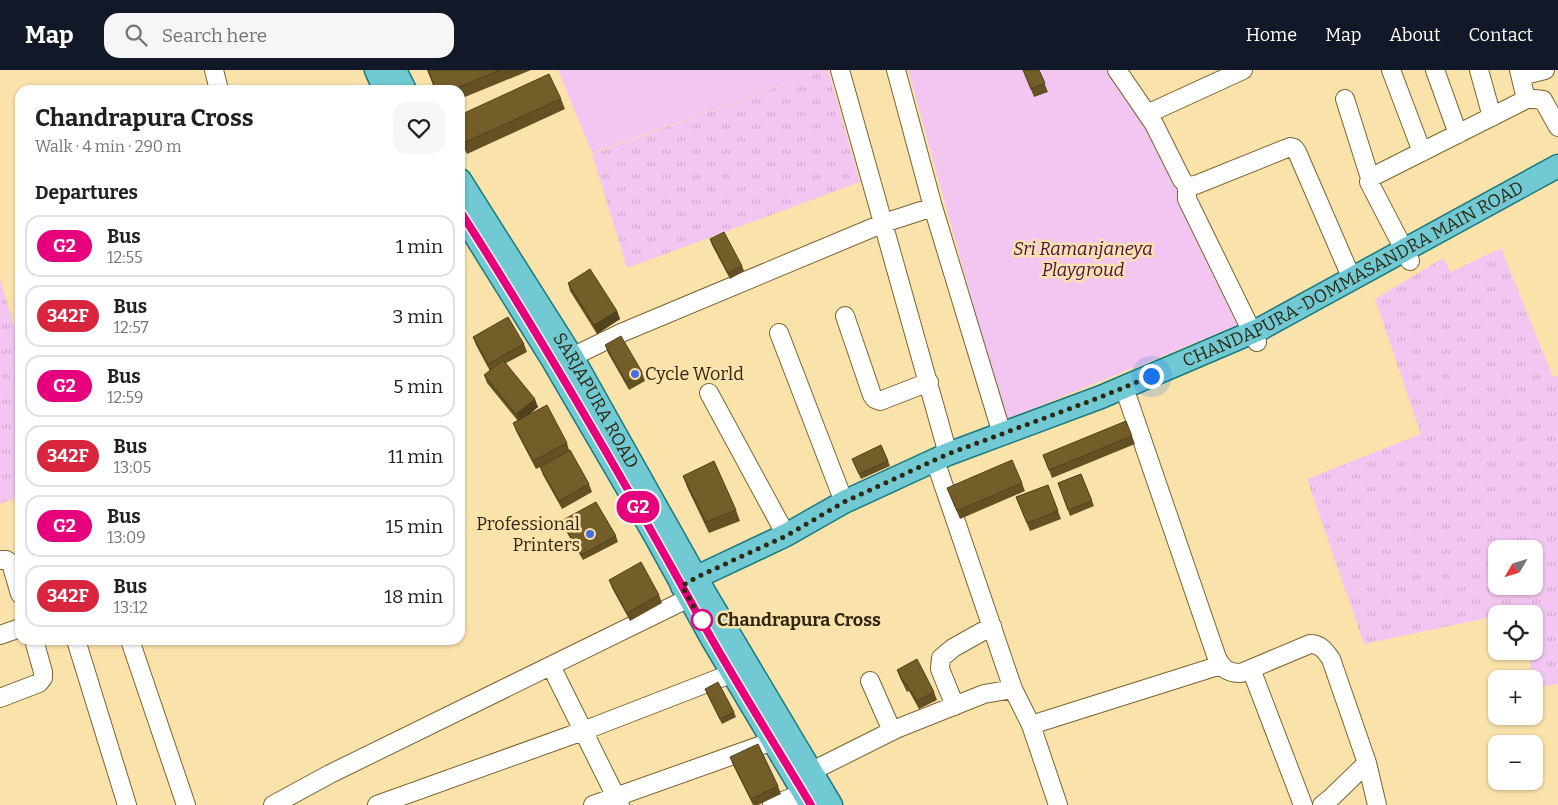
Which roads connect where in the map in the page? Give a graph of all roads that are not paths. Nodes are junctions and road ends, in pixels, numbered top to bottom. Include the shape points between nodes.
1 (214, 70) edge
2 (376, 70) edge
3 (395, 70) edge
4 (840, 70) edge
5 (896, 70) edge
6 (1117, 70) edge
7 (1243, 70) edge
8 (1391, 70) edge
9 (1436, 70) edge
10 (1479, 70) edge
11 (1545, 70) edge
12 (1520, 73) edge
13 (218, 85) edge
14 (383, 85) edge
15 (402, 85) edge
16 (1525, 98) junction
17 (1345, 99) dead end
18 (1147, 114) junction
19 (1492, 117) junction
20 (1558, 127) edge
21 (1458, 134) junction
22 (1422, 152) junction
23 (1558, 166) edge
24 (1370, 178) junction
25 (1558, 181) edge
26 (1187, 185) junction
27 (465, 188) edge
28 (933, 207) junction
29 (465, 219) edge
30 (884, 223) junction
31 (1408, 256) junction
32 (1352, 279) junction
33 (845, 316) dead end
34 (779, 333) dead end
35 (1255, 337) junction
36 (572, 357) junction
37 (929, 382) junction
38 (709, 393) dead end
39 (1128, 399) junction
40 (1002, 434) junction
41 (944, 463) junction
42 (844, 502) junction
43 (786, 536) junction
44 (0, 560) edge
45 (15, 577) edge
46 (693, 588) junction
47 (992, 626) junction
48 (15, 630) edge
49 (0, 635) edge
50 (35, 645) edge
51 (78, 645) edge
52 (132, 645) edge
53 (1221, 665) junction
54 (551, 666) junction
55 (1251, 669) junction
56 (733, 673) junction
57 (870, 681) dead end
58 (1013, 689) junction
59 (0, 698) edge
60 (955, 706) junction
61 (1031, 725) junction
62 (583, 731) junction
63 (892, 731) junction
64 (773, 741) junction
65 (1367, 763) junction
66 (810, 772) junction
67 (808, 799) edge
68 (618, 801) edge
69 (283, 803) edge
70 (127, 805) edge
71 (186, 805) edge
72 (377, 805) edge
73 (593, 805) edge
74 (772, 805) edge
75 (831, 805) edge
76 (1058, 805) edge
77 (1303, 805) edge
78 (1322, 805) edge
79 (1377, 805) edge

1 - 13 street
2 - 14 main road
3 - 15 main road
4 - 30 street
5 - 28 street
6 - 18 street
7 - 18 street
8 - 22 street
9 - 21 street
10 - 19 street
11 - 12 street
12 - 16 street
16 - 19 street
16 - 20 street via 1543,100
17 - 24 street
18 - 26 street
19 - 21 street
21 - 22 street
22 - 24 street
23 - 31 main road, CHANDAPURA-DOMMASANDRA MAIN ROAD
24 - 31 street
25 - 31 main road, CHANDAPURA-DOMMASANDRA MAIN ROAD
26 - 32 street via 1193,186 1294,148
26 - 35 street via 1187,199
27 - 36 main road, SARJAPURA ROAD
28 - 30 street
28 - 40 street
29 - 46 main road, SARJAPURA ROAD via 556,365 653,532
30 - 36 street
30 - 37 street
31 - 32 main road, CHANDAPURA-DOMMASANDRA MAIN ROAD
31 - 35 main road, CHANDAPURA-DOMMASANDRA MAIN ROAD via 1360,289
32 - 35 main road, CHANDAPURA-DOMMASANDRA MAIN ROAD
33 - 37 street via 876,400
34 - 42 street
35 - 39 main road, CHANDAPURA-DOMMASANDRA MAIN ROAD
35 - 40 main road, CHANDAPURA-DOMMASANDRA MAIN ROAD
36 - 46 main road, SARJAPURA ROAD
37 - 41 street
38 - 43 street
39 - 41 main road, CHANDAPURA-DOMMASANDRA MAIN ROAD
39 - 53 street
40 - 41 main road, CHANDAPURA-DOMMASANDRA MAIN ROAD
41 - 42 main road, CHANDAPURA-DOMMASANDRA MAIN ROAD
41 - 46 main road, CHANDAPURA-DOMMASANDRA MAIN ROAD via 793,547
41 - 47 street
42 - 43 main road, CHANDAPURA-DOMMASANDRA MAIN ROAD
43 - 46 main road, CHANDAPURA-DOMMASANDRA MAIN ROAD
44 - 45 street via 11,564
46 - 54 street
46 - 56 main road, SARJAPURA ROAD
46 - 66 main road, SARJAPURA ROAD
47 - 58 street
47 - 60 street via 941,658 940,669
48 - 49 street
50 - 59 street via 43,678 39,683
51 - 70 street
52 - 71 street
53 - 55 street via 1233,673
53 - 61 street
54 - 62 street
54 - 69 street via 330,774
55 - 65 street via 1310,644 1324,649 1331,659
55 - 77 street
56 - 62 street
56 - 64 main road, SARJAPURA ROAD
57 - 63 street
58 - 60 street via 984,694
58 - 61 street
60 - 63 street
61 - 76 street
62 - 68 street
62 - 72 street
63 - 66 street
64 - 67 main road, SARJAPURA ROAD
64 - 68 street
65 - 78 street
65 - 79 street
66 - 75 main road, SARJAPURA ROAD
67 - 74 street
68 - 73 street

